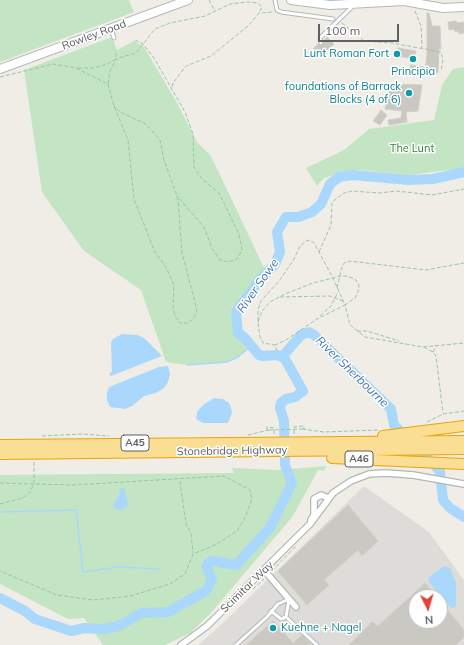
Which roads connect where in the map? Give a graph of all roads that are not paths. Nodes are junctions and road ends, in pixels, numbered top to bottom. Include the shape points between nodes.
1 (188, 0) edge
2 (275, 0) edge
3 (291, 0) edge
4 (404, 0) edge
5 (348, 3) edge
6 (464, 7) edge
7 (333, 19) dead end
8 (111, 29) junction
9 (114, 38) dead end
10 (322, 43) dead end
11 (0, 69) edge
12 (464, 426) edge
13 (414, 438) junction
14 (464, 441) edge
15 (296, 444) junction
16 (0, 445) edge
17 (272, 446) junction
18 (464, 449) edge
19 (0, 454) edge
20 (464, 464) edge
21 (464, 484) edge
22 (328, 498) junction
23 (310, 524) junction
24 (264, 570) junction
25 (289, 599) junction
26 (296, 607) dead end
27 (271, 611) junction
28 (286, 617) junction
29 (181, 645) edge
30 (236, 645) edge
31 (317, 645) edge

1 - 8 street, Rowley Road
2 - 7 lane via 277,10 281,12
3 - 5 street via 330,5
4 - 5 street
4 - 6 street via 443,8
5 - 10 lane via 339,21 320,38
8 - 9 lane
8 - 11 street, Rowley Road
12 - 13 highway
13 - 14 highway
13 - 15 highway, Stonebridge Highway / A45
15 - 17 highway, Stonebridge Highway / A45
15 - 18 highway, Stonebridge Highway / A45 via 407,451
15 - 20 highway, A46 via 421,462
16 - 17 highway, Stonebridge Highway / A45
17 - 19 highway, Stonebridge Highway / A45 via 234,450
21 - 22 street, Scimitar Way via 434,478 386,473 369,474 341,487
22 - 23 street, Scimitar Way
22 - 23 street, Scimitar Way via 321,494 314,499 314,515
23 - 24 street, Scimitar Way
24 - 25 street
24 - 29 street, Scimitar Way via 207,626
25 - 26 street
25 - 27 lane
25 - 28 lane
27 - 28 lane via 281,619
27 - 30 lane
28 - 31 lane

